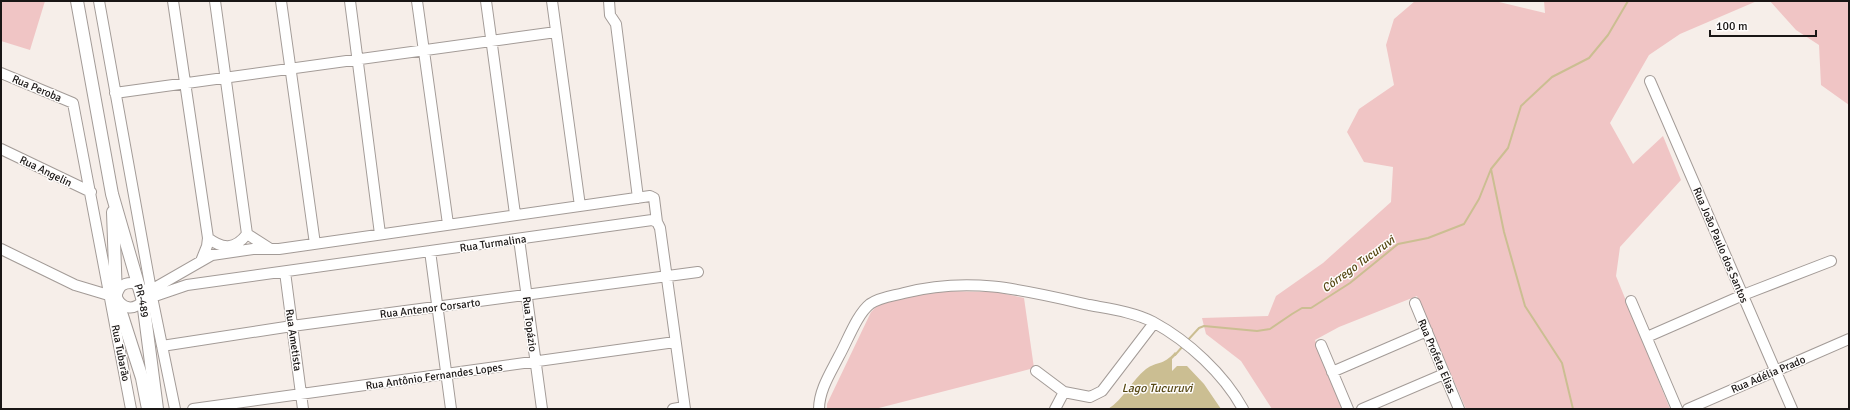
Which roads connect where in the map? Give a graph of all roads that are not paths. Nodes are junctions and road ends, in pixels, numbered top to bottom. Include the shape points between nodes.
1 (77, 1) edge
2 (99, 1) edge
3 (174, 1) edge
4 (214, 1) edge
5 (281, 1) edge
6 (350, 1) edge
7 (417, 1) edge
8 (486, 1) edge
9 (552, 1) edge
10 (608, 1) edge
11 (556, 32) junction
12 (491, 41) junction
13 (424, 51) junction
14 (358, 60) junction
15 (290, 69) junction
16 (1, 73) edge
17 (225, 78) junction
18 (1650, 81) dead end
19 (185, 84) junction
20 (115, 93) junction
21 (73, 103) joint
22 (1, 149) edge
23 (91, 192) junction
24 (112, 194) junction
25 (638, 198) junction
26 (580, 206) junction
27 (515, 214) junction
28 (657, 222) junction
29 (448, 224) junction
30 (247, 234) junction
31 (380, 234) junction
32 (208, 238) junction
33 (519, 239) junction
34 (315, 244) junction
35 (1, 249) edge
36 (272, 249) junction
37 (430, 251) junction
38 (201, 261) junction
39 (1831, 261) dead end
40 (285, 272) junction
41 (698, 272) dead end
42 (666, 276) junction
43 (147, 293) junction
44 (1743, 295) junction
45 (527, 296) junction
46 (113, 297) junction
47 (1631, 301) dead end
48 (1415, 303) dead end
49 (437, 308) junction
50 (1154, 323) junction
51 (292, 326) junction
52 (1427, 332) junction
53 (1647, 337) junction
54 (1849, 339) edge
55 (675, 342) junction
56 (1321, 345) dead end
57 (162, 346) junction
58 (535, 362) junction
59 (1036, 371) dead end
60 (1776, 371) junction
61 (1332, 372) junction
62 (447, 374) junction
63 (1444, 374) junction
64 (1064, 392) junction
65 (302, 394) junction
66 (685, 408) edge
67 (131, 409) edge
68 (148, 409) edge
69 (158, 409) edge
70 (175, 409) edge
71 (193, 409) edge
72 (304, 409) edge
73 (451, 409) edge
74 (542, 409) edge
75 (673, 409) edge
76 (819, 409) edge
77 (1055, 409) edge
78 (1243, 409) edge
79 (1348, 409) edge
80 (1362, 409) edge
81 (1459, 409) edge
82 (1677, 409) edge
83 (1688, 409) edge
84 (1792, 409) edge

1 - 24 main road, PR-489 / PR-489
2 - 20 street
3 - 19 street
4 - 17 street
5 - 15 street
6 - 14 street
7 - 13 street
8 - 12 street
9 - 11 street
10 - 25 street via 610,15 616,24
11 - 12 street
11 - 26 street
12 - 13 street
12 - 27 street
13 - 14 street
13 - 29 street
14 - 15 street
14 - 31 street
15 - 17 street
15 - 34 street
16 - 21 street, Rua Peroba
17 - 19 street
17 - 30 street
18 - 44 street, Rua João Paulo dos Santos
19 - 20 street
19 - 32 street
20 - 43 street
21 - 23 street, Rua Tubarão
22 - 23 street, Rua Angelin
23 - 46 street, Rua Tubarão
24 - 43 main road, PR-489 / PR-489
24 - 46 main road, PR-489 / PR-489
25 - 26 street
25 - 28 street via 654,198
26 - 27 street
27 - 29 street
28 - 33 street, Rua Turmalina via 652,220
28 - 42 street
29 - 31 street
30 - 32 street via 229,246 218,246
30 - 36 street
31 - 34 street
32 - 38 street
33 - 37 street, Rua Turmalina
33 - 45 street, Rua Topázio
34 - 36 street
35 - 46 street via 75,285
36 - 38 street via 253,248 212,255
37 - 40 street, Rua Turmalina
37 - 49 street
38 - 43 street
39 - 44 street
40 - 43 street, Rua Turmalina
40 - 51 street, Rua Ametista
41 - 42 street, Rua Antenor Corsarto
42 - 45 street, Rua Antenor Corsarto
42 - 55 street
43 - 46 street via 134,283 122,285
43 - 46 street via 136,306 129,308 122,306
43 - 57 street
43 - 69 main road, PR-489 / PR-489
44 - 53 street
44 - 60 street, Rua João Paulo dos Santos
45 - 49 street, Rua Antenor Corsarto
45 - 58 street, Rua Topázio
46 - 67 street, Rua Tubarão
46 - 68 main road, PR-489 / PR-489 via 142,378
47 - 53 street
48 - 52 street, Rua Profeta Elias
49 - 51 street, Rua Antenor Corsarto
49 - 62 street
50 - 64 street via 1102,391 1090,397
50 - 76 street via 1121,312 1002,286 934,287 881,298 869,305 861,315 826,383
50 - 78 street via 1185,344 1223,380
51 - 57 street, Rua Antenor Corsarto
51 - 65 street, Rua Ametista
52 - 61 street
52 - 63 street, Rua Profeta Elias
53 - 82 street
54 - 60 street, Rua Adélia Prado
55 - 58 street, Rua Antônio Fernandes Lopes
55 - 66 street
56 - 61 street
57 - 70 street
58 - 62 street, Rua Antônio Fernandes Lopes
58 - 74 street, Rua Topázio
59 - 64 street
60 - 83 street, Rua Adélia Prado
60 - 84 street, Rua João Paulo dos Santos
61 - 79 street
62 - 65 street, Rua Antônio Fernandes Lopes
62 - 73 street
63 - 80 street
63 - 81 street, Rua Profeta Elias
64 - 77 street
65 - 71 street, Rua Antônio Fernandes Lopes
65 - 72 street, Rua Ametista
66 - 75 street

